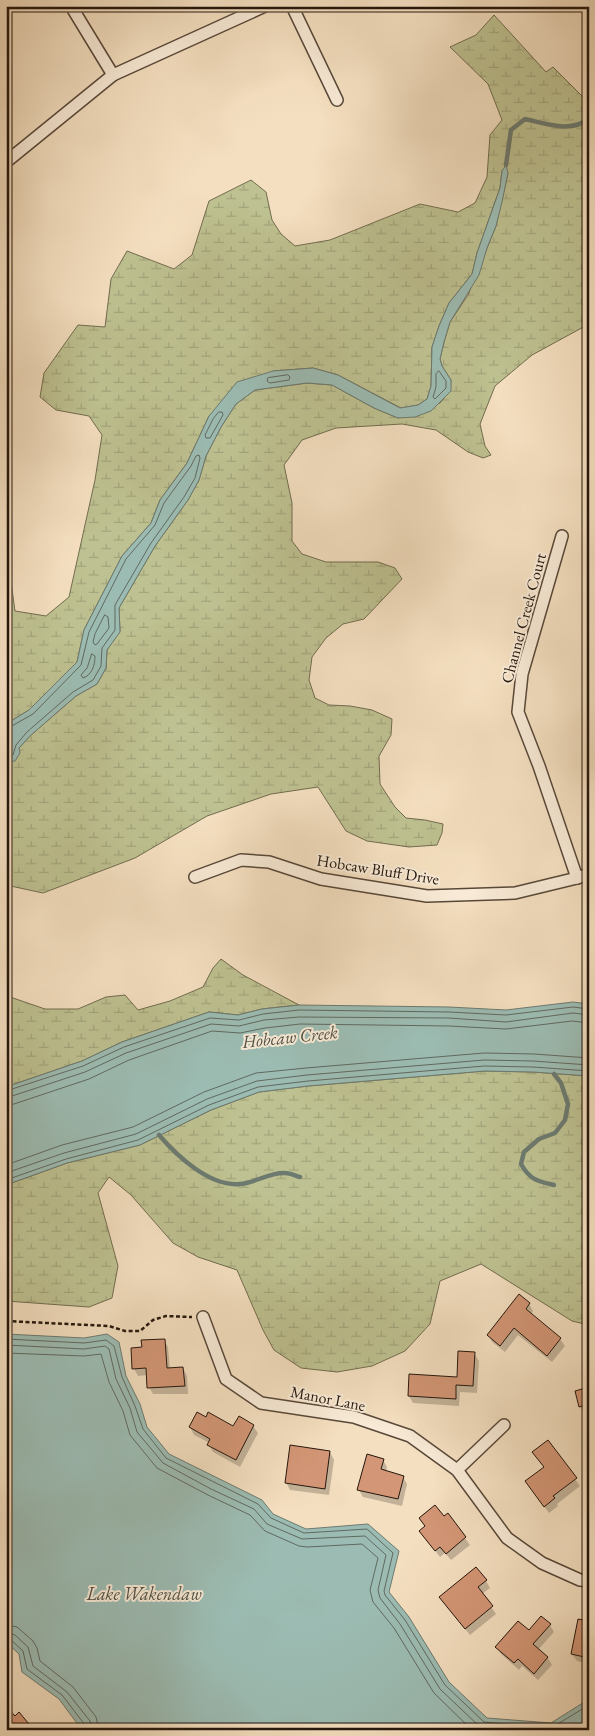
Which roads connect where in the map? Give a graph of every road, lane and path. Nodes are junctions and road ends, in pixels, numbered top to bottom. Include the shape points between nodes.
1 (71, 6) edge
2 (266, 6) edge
3 (292, 6) edge
4 (113, 75) junction
5 (337, 100) dead end
6 (6, 162) edge
7 (562, 536) dead end
8 (589, 874) edge
9 (195, 877) dead end
10 (577, 878) junction
11 (203, 1317) joint
12 (6, 1321) edge
13 (504, 1425) dead end
14 (457, 1470) junction
15 (589, 1581) edge

1 - 4 street
2 - 4 street
3 - 5 street
4 - 6 street
7 - 10 street, Channel Creek Court via 522,674 518,712
8 - 10 street, Hobcaw Bluff Drive
9 - 10 street, Hobcaw Bluff Drive via 241,860 269,862 321,879 426,896 515,892
11 - 12 path via 166,1316 153,1320 140,1331 109,1326
11 - 14 street, Manor Lane via 226,1379 262,1403 354,1417 410,1436
13 - 14 street
14 - 15 street, Manor Lane via 507,1538 542,1563

